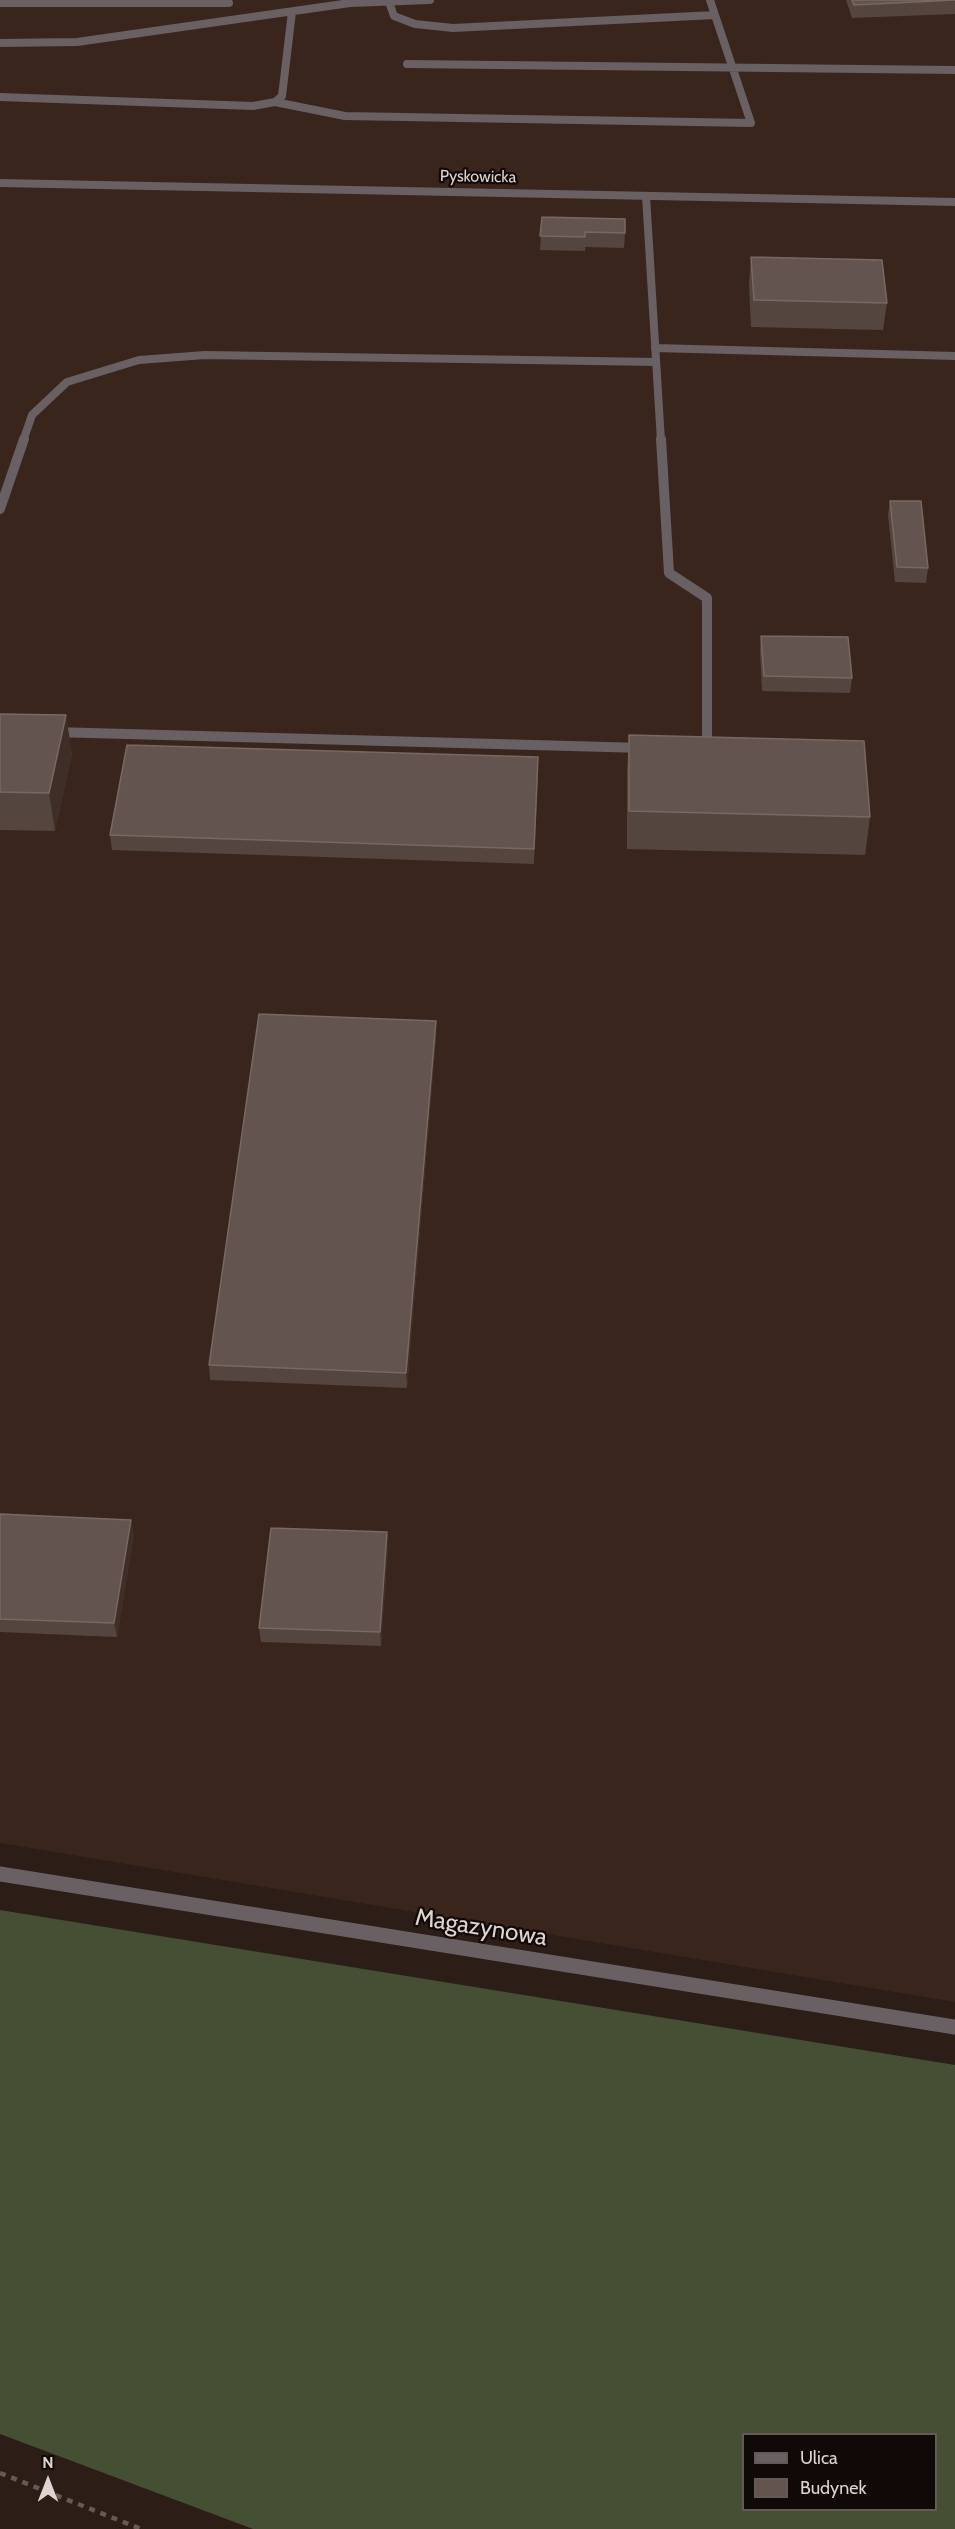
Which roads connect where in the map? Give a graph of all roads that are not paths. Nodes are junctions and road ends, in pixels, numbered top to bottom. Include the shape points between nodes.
1 (430, 0) edge
2 (710, 0) edge
3 (230, 2) edge
4 (350, 2) edge
5 (389, 2) junction
6 (0, 3) edge
7 (292, 12) junction
8 (715, 15) junction
9 (226, 21) junction
10 (0, 43) edge
11 (407, 64) dead end
12 (733, 68) junction
13 (955, 70) edge
14 (0, 97) edge
15 (275, 102) junction
16 (0, 183) edge
17 (646, 196) junction
18 (955, 202) edge
19 (655, 348) junction
20 (955, 356) edge
21 (656, 362) junction
22 (0, 509) edge
23 (47, 732) edge
24 (650, 748) edge
25 (697, 749) edge
26 (0, 1874) edge
27 (955, 2026) edge

1 - 5 street
2 - 8 street
3 - 6 street
3 - 9 street
4 - 5 street
4 - 7 street
5 - 8 street via 394,16 415,24 453,28
7 - 9 street
7 - 15 street via 282,96
8 - 12 street
9 - 10 street via 77,42
11 - 12 street
12 - 13 street
12 - 15 street via 752,123 345,116
14 - 15 street via 253,106
16 - 17 street, Pyskowicka
17 - 18 street, Pyskowicka
17 - 19 street
19 - 20 street
19 - 21 street
21 - 22 street via 205,355 139,360 67,382 32,415
21 - 25 street via 669,573 707,598 709,749
23 - 24 street
26 - 27 street, Magazynowa

